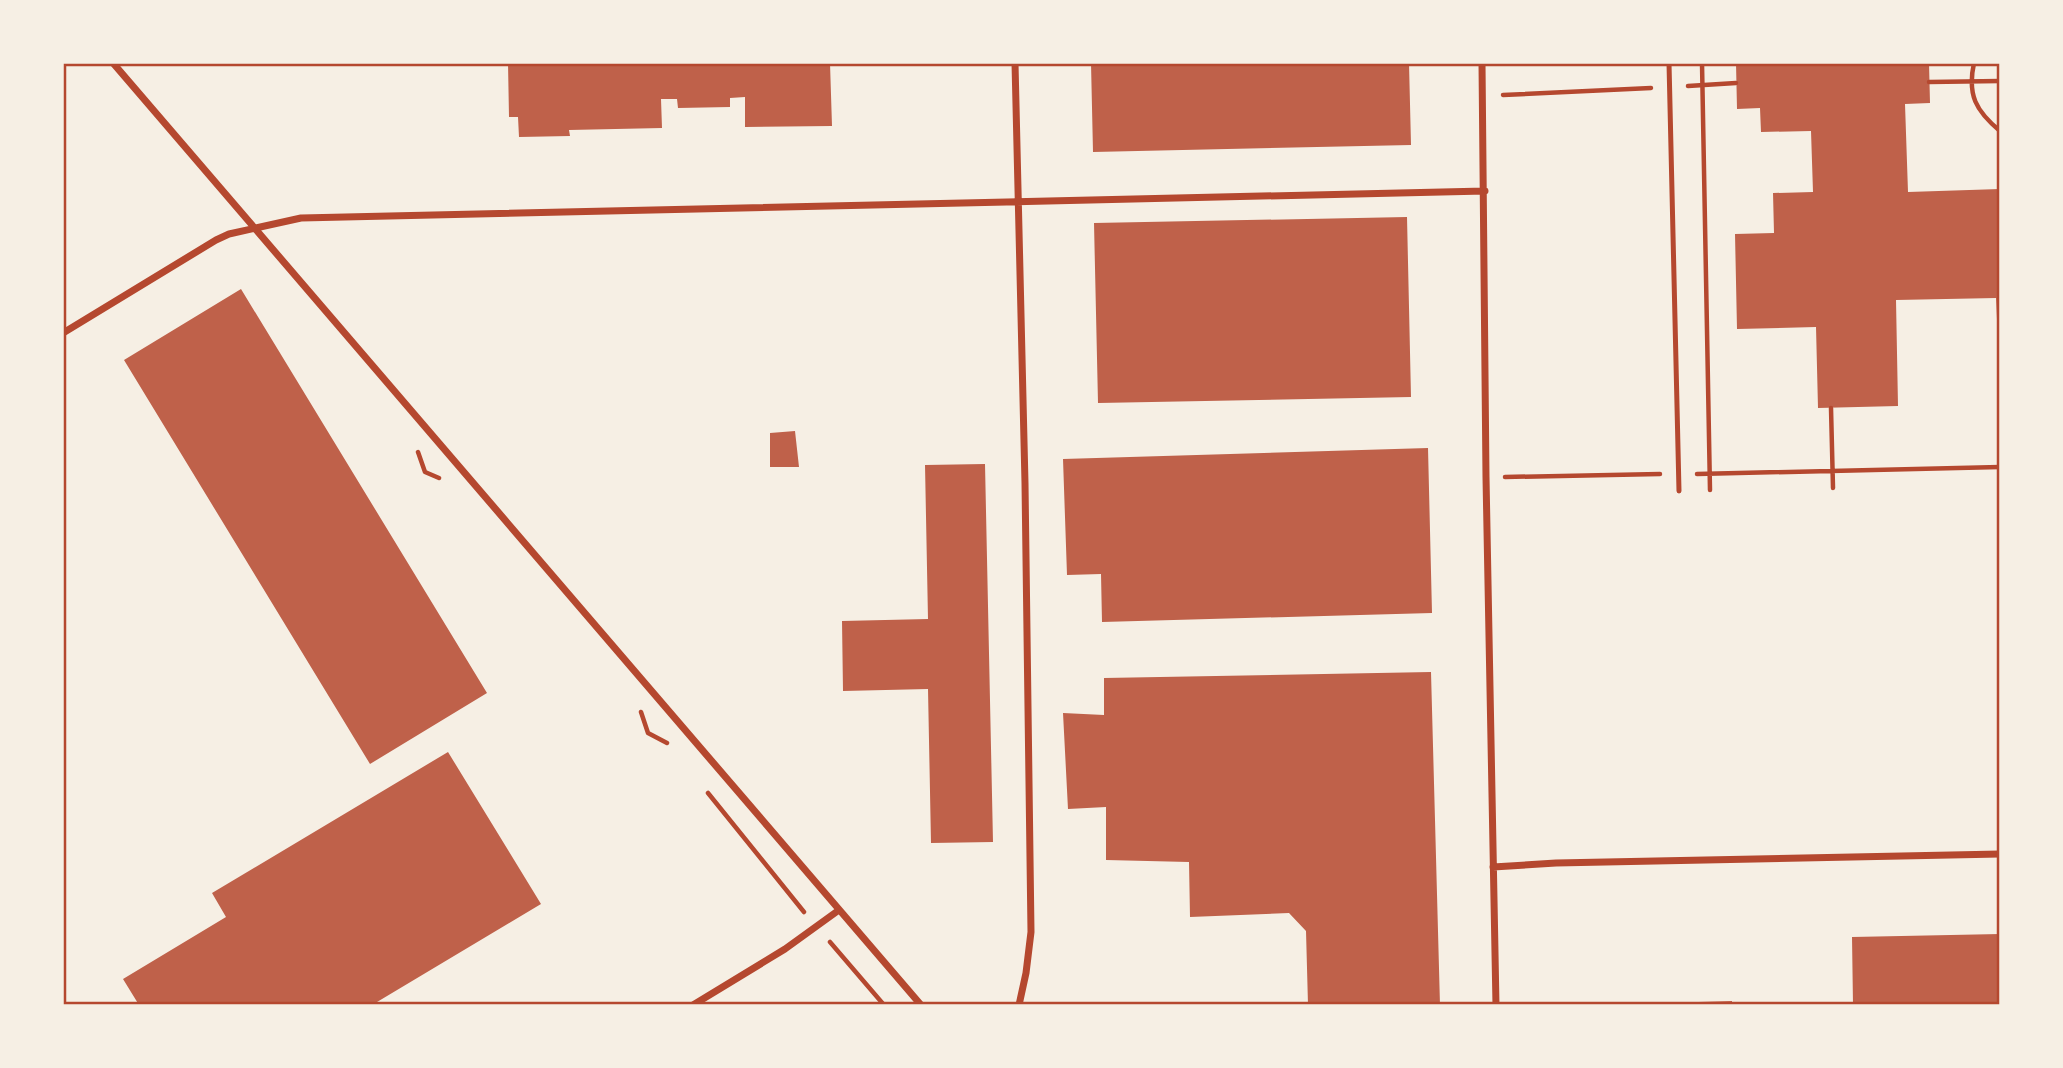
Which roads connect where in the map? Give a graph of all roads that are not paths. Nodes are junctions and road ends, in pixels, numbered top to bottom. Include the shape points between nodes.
1 (113, 63) edge
2 (1015, 63) edge
3 (1482, 63) edge
4 (1669, 63) edge
5 (1485, 191) junction
6 (1018, 202) junction
7 (256, 229) junction
8 (63, 333) edge
9 (1679, 491) dead end
10 (2000, 854) edge
11 (1493, 867) junction
12 (839, 911) junction
13 (693, 1005) edge
14 (921, 1005) edge
15 (1019, 1005) edge
16 (1496, 1005) edge

1 - 7 street
2 - 6 street
3 - 5 street
4 - 9 lane
5 - 6 street
5 - 11 street
6 - 7 street via 301,218
6 - 15 street via 1031,932
7 - 8 street via 216,240
7 - 12 street
10 - 11 street
11 - 16 street
12 - 13 street
12 - 14 street

